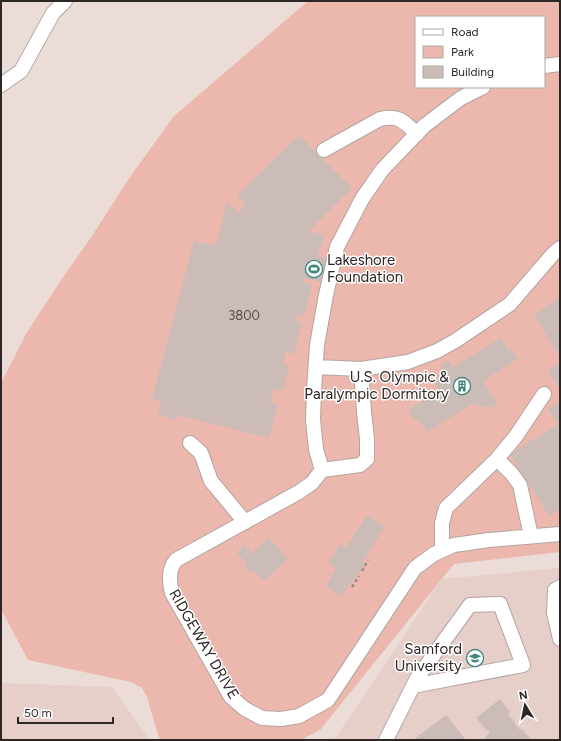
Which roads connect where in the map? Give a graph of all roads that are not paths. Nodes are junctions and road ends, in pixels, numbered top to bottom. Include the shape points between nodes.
1 (65, 1) edge
2 (560, 64) edge
3 (545, 66) edge
4 (1, 85) edge
5 (482, 88) edge
6 (417, 134) junction
7 (324, 150) dead end
8 (560, 248) edge
9 (316, 367) junction
10 (361, 369) junction
11 (544, 394) dead end
12 (190, 443) dead end
13 (497, 459) junction
14 (322, 470) junction
15 (245, 522) junction
16 (560, 534) edge
17 (531, 536) junction
18 (442, 550) junction
19 (560, 587) edge
20 (560, 639) edge
21 (413, 686) junction
22 (386, 740) edge

1 - 4 street via 53,13 21,71
2 - 3 street
5 - 6 street via 461,98
6 - 7 street via 404,121 388,117
6 - 9 street via 382,170 362,198 337,246 317,345
8 - 10 street via 510,304 455,341 408,362
9 - 10 street
9 - 14 street via 313,420 316,449
10 - 14 street via 368,439 367,459 360,464
11 - 13 street
12 - 15 street via 201,453 211,481
13 - 17 street via 520,485
13 - 18 street via 446,508 442,523
14 - 15 street, RIDGEWAY DRIVE via 312,483
15 - 18 street, RIDGEWAY DRIVE via 176,560 170,569 170,585 172,593 231,697 245,709 262,718 281,719 299,716 328,700 415,568
16 - 17 street, RIDGEWAY DRIVE
17 - 18 street, RIDGEWAY DRIVE via 454,545
19 - 20 street via 555,590 554,613
21 - 21 street via 470,605 500,604 523,665
21 - 22 street

